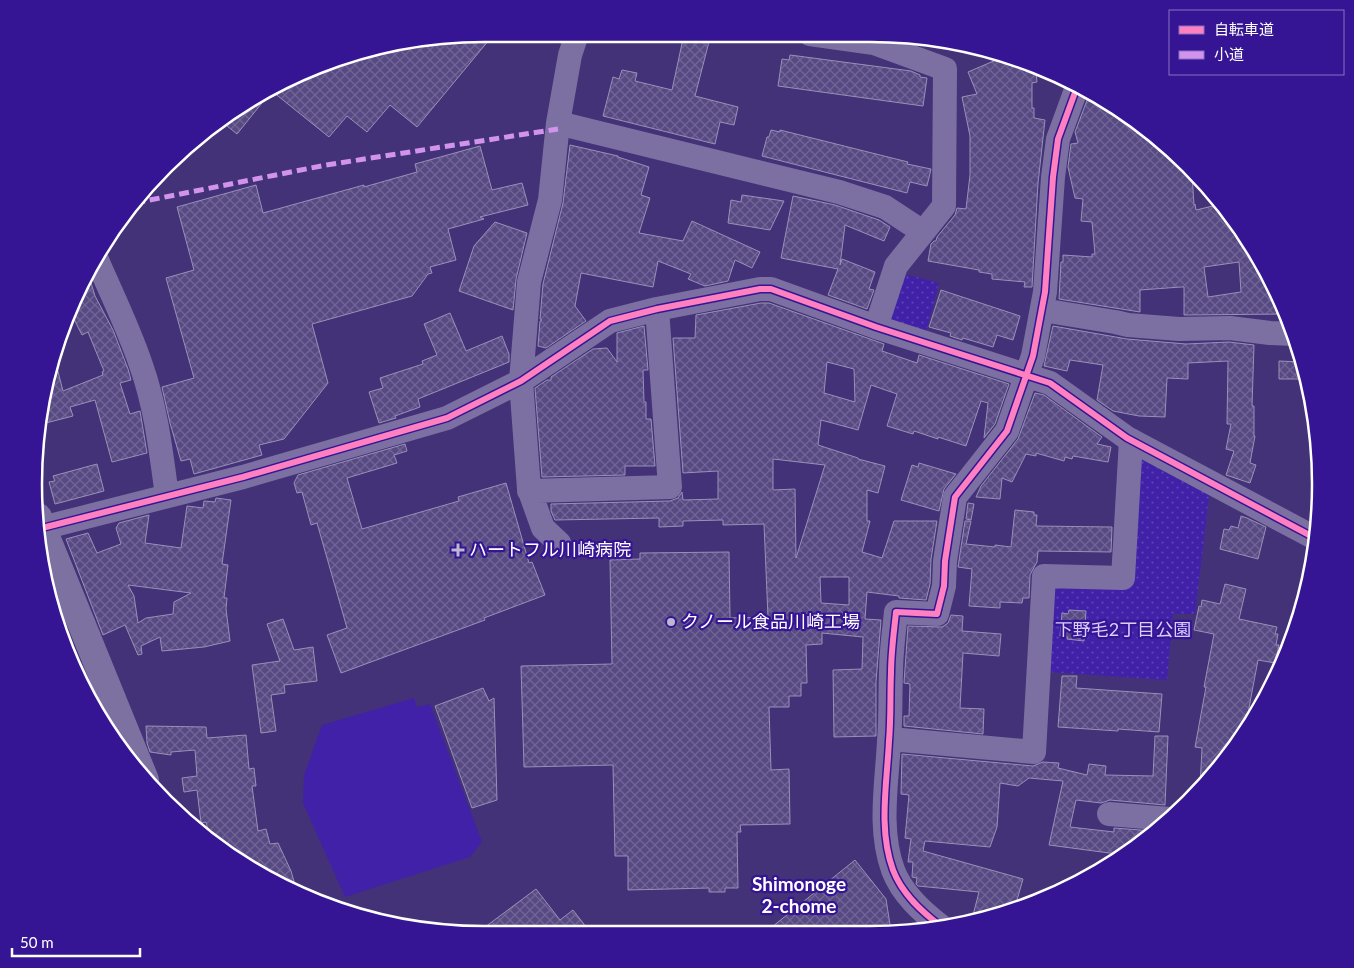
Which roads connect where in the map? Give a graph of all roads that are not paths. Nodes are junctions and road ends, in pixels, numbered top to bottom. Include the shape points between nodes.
1 (574, 42) edge
2 (867, 42) edge
3 (1075, 93) edge
4 (558, 123) junction
5 (923, 232) junction
6 (100, 267) edge
7 (657, 309) junction
8 (1042, 310) junction
9 (876, 327) junction
10 (1285, 334) edge
11 (1027, 376) junction
12 (521, 380) junction
13 (1131, 440) junction
14 (529, 491) junction
15 (167, 496) junction
16 (44, 521) edge
17 (45, 535) edge
18 (1309, 535) edge
19 (559, 544) dead end
20 (890, 739) junction
21 (133, 752) edge
22 (1109, 814) dead end
23 (1158, 818) edge
24 (934, 921) edge

1 - 4 street
2 - 5 street via 945,69 944,206
3 - 8 street via 1058,139
4 - 5 street via 839,192 885,207
4 - 12 street via 550,200 529,282
5 - 9 street via 896,266
6 - 15 street via 150,394 159,431
7 - 9 street via 771,289
7 - 12 street via 610,321
7 - 14 street via 670,487
8 - 10 street via 1128,326 1230,328
8 - 11 street
9 - 11 street
11 - 13 street via 1050,383
11 - 20 street via 1007,431 955,497 944,586 937,614 896,612
12 - 14 street
12 - 15 street via 447,418
13 - 18 street
13 - 20 street via 1123,578 1044,576 1034,752
14 - 19 street via 542,528
15 - 16 street
17 - 21 highway
20 - 24 street via 885,838 893,870 904,892
22 - 23 street

